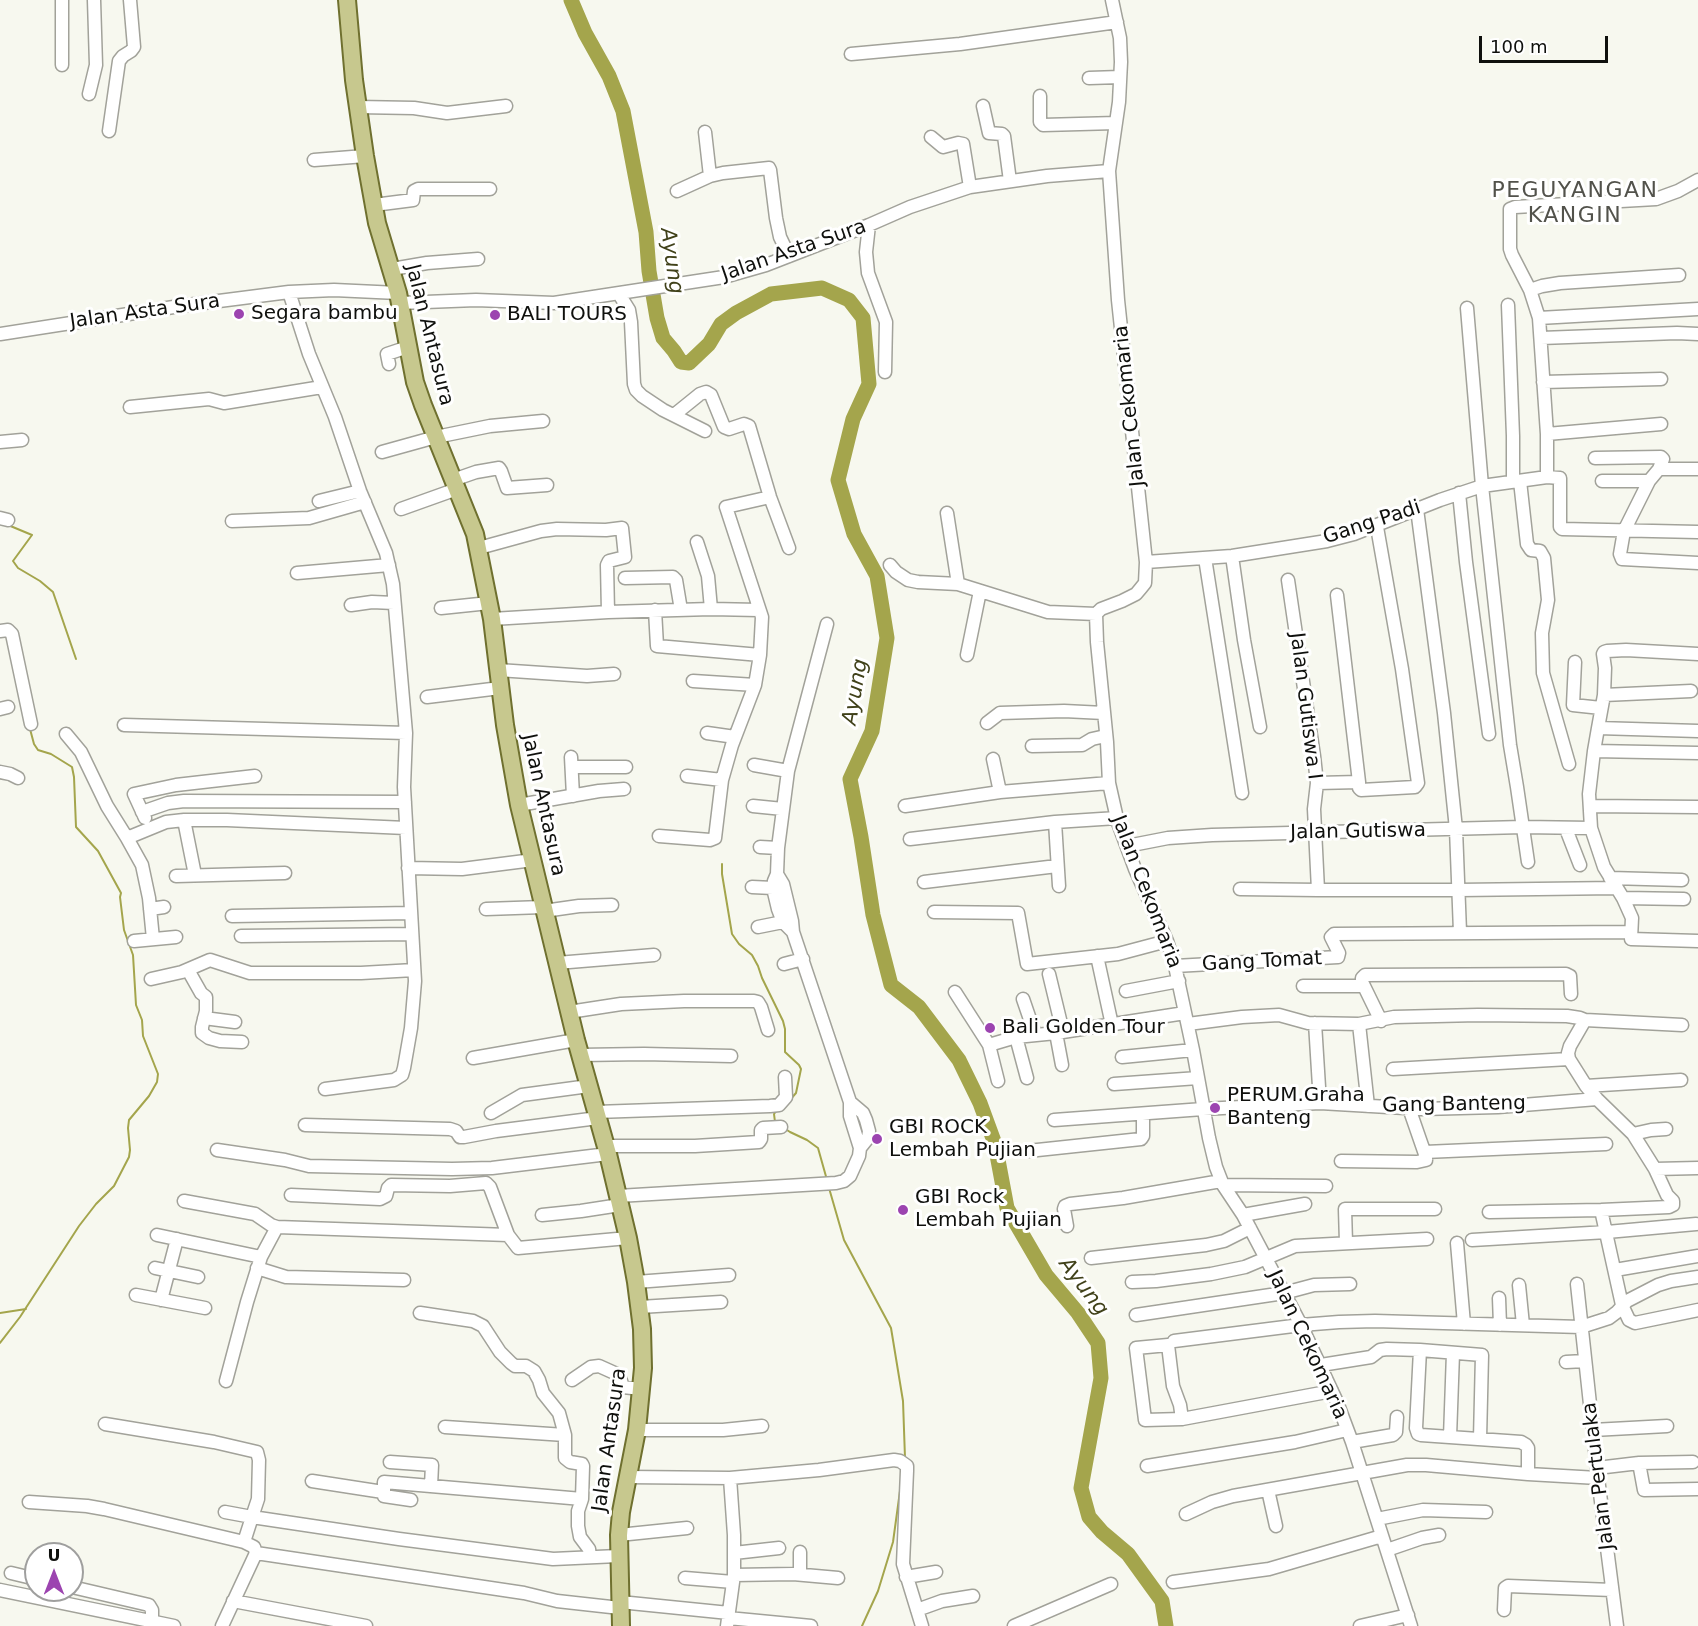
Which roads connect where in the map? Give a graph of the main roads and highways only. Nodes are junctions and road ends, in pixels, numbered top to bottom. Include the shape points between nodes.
1 (347, 0) edge
2 (621, 1626) edge

1 - 2 main road, Jalan Antasura via 364,156 380,233 399,298 415,382 479,548 519,805 607,1150 636,1282 641,1389 619,1535

